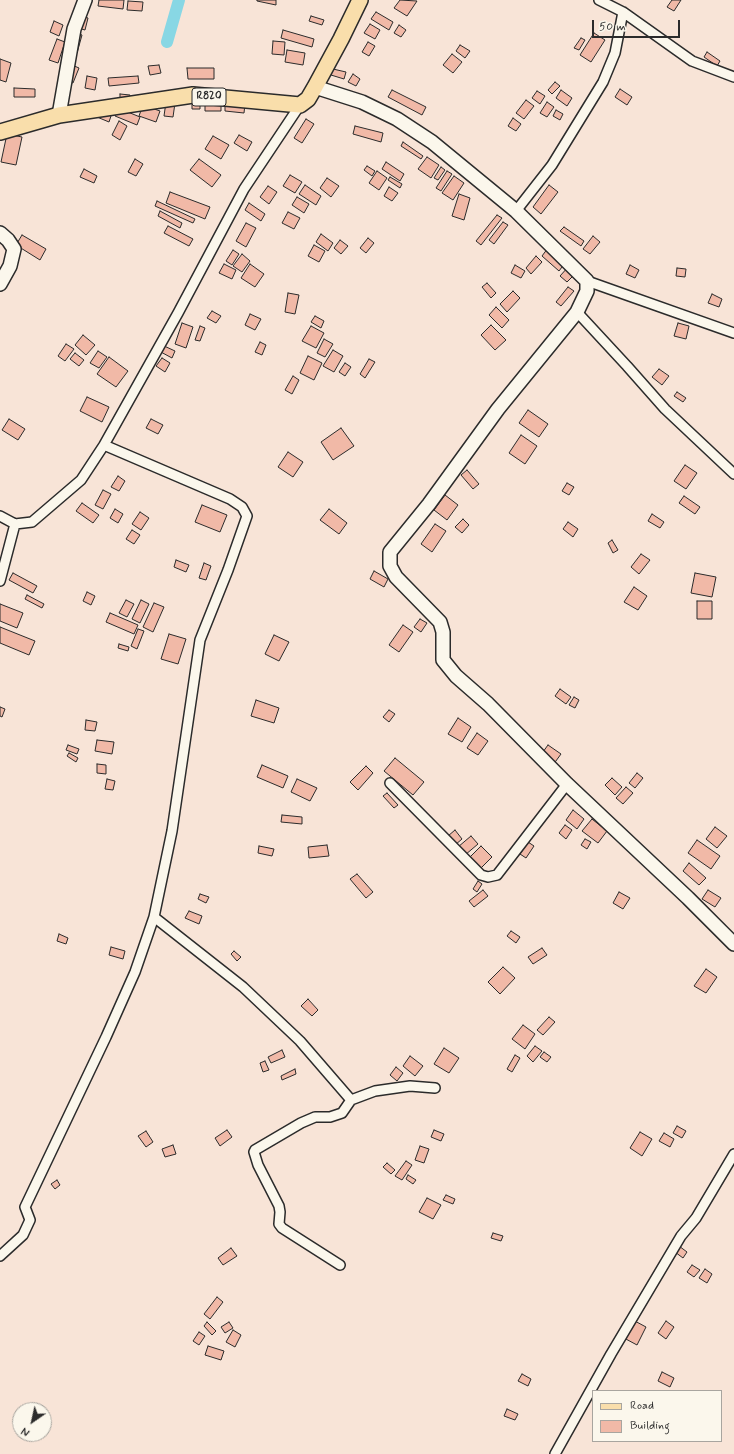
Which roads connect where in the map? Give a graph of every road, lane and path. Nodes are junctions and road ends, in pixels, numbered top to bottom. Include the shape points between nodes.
1 (84, 0) edge
2 (360, 0) edge
3 (599, 0) edge
4 (622, 12) junction
5 (734, 77) edge
6 (315, 87) junction
7 (300, 105) junction
8 (59, 115) junction
9 (0, 132) edge
10 (516, 211) junction
11 (0, 233) edge
12 (587, 281) junction
13 (0, 284) edge
14 (577, 312) junction
15 (734, 333) edge
16 (104, 445) junction
17 (734, 474) edge
18 (0, 516) edge
19 (16, 524) junction
20 (0, 581) edge
21 (390, 783) dead end
22 (567, 784) junction
23 (154, 917) junction
24 (734, 944) edge
25 (435, 1088) dead end
26 (351, 1100) junction
27 (734, 1154) edge
28 (0, 1256) edge
29 (340, 1265) dead end
30 (555, 1454) edge

1 - 8 main road via 74,29
2 - 6 main road
3 - 4 street
4 - 5 street via 692,61
4 - 10 street via 615,53 603,82 552,165
6 - 7 main road via 308,99
6 - 10 main road via 362,102 397,119 432,142
7 - 8 main road, R820 via 193,95
7 - 16 street via 244,189
8 - 9 main road, R820
10 - 12 main road
11 - 13 main road via 14,249 10,266
12 - 14 main road via 587,291
12 - 15 street
14 - 17 street via 665,409
14 - 22 main road via 498,409 429,504 390,552 390,566 396,577 440,622 443,660 456,676 488,704
16 - 19 street via 81,480 32,522
16 - 23 street via 230,499 242,507 247,516 200,640 172,831
18 - 19 street
19 - 20 street
21 - 22 street via 481,875 488,876 497,875
22 - 24 main road
23 - 26 street via 243,987 300,1041
23 - 28 street via 135,972 25,1207 30,1220 23,1235
25 - 26 street via 410,1086 376,1091
26 - 29 street via 342,1113 330,1117 315,1117 301,1123 254,1152 279,1206 279,1224 282,1228
27 - 30 street via 626,1328

